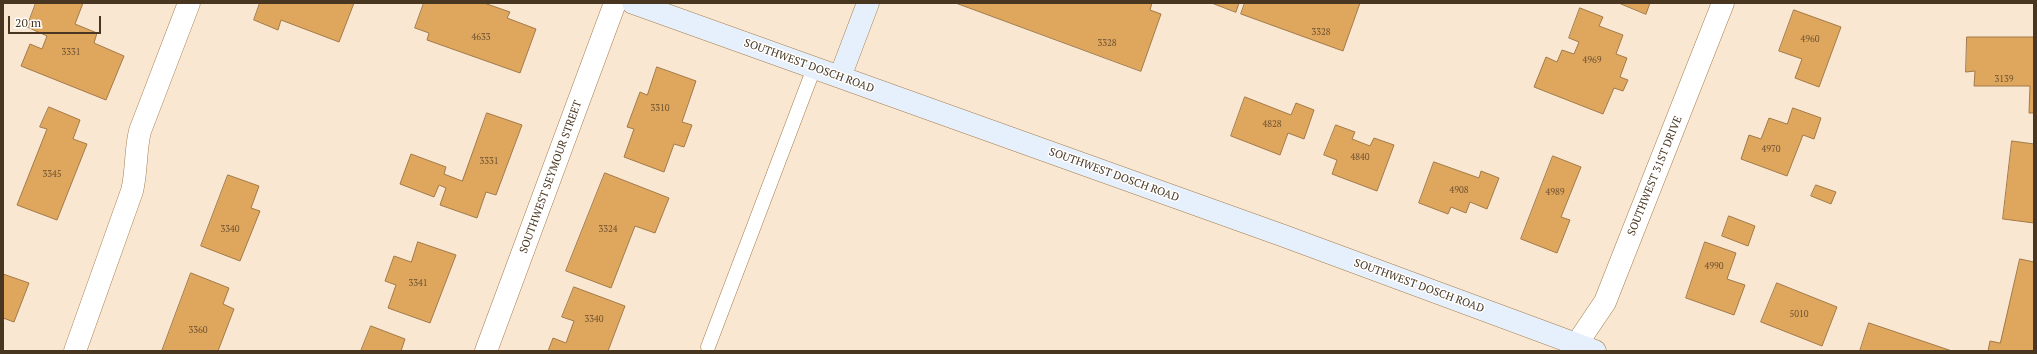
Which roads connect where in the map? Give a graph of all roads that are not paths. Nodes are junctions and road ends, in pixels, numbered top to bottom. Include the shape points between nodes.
1 (189, 3) edge
2 (615, 3) edge
3 (632, 3) edge
4 (868, 3) edge
5 (1723, 3) edge
6 (814, 68) junction
7 (840, 77) junction
8 (708, 347) dead end
9 (1581, 349) edge
10 (76, 351) edge
11 (486, 351) edge

1 - 10 street via 140,132 132,191
2 - 11 street, SOUTHWEST SEYMOUR STREET
3 - 6 street, SOUTHWEST DOSCH ROAD
4 - 7 street
5 - 9 street, SOUTHWEST 31ST DRIVE via 1605,302
6 - 7 street, SOUTHWEST DOSCH ROAD
6 - 8 lane
7 - 9 street, SOUTHWEST DOSCH ROAD via 1284,236

